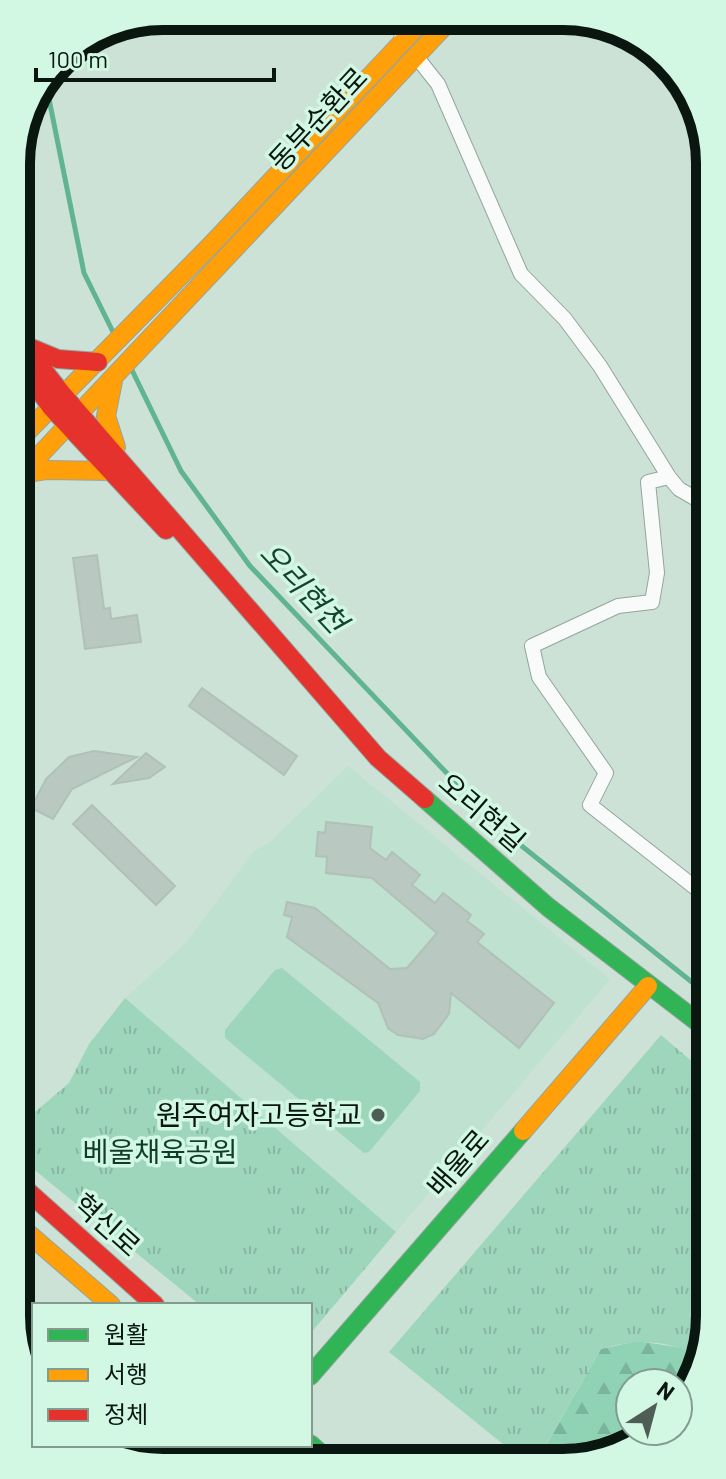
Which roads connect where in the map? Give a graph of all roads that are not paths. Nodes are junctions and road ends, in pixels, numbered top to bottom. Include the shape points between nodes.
1 (405, 30) edge
2 (418, 30) edge
3 (434, 30) edge
4 (408, 48) junction
5 (30, 347) edge
6 (30, 356) edge
7 (98, 362) junction
8 (30, 373) edge
9 (114, 379) junction
10 (57, 401) junction
11 (75, 420) junction
12 (30, 429) edge
13 (114, 462) junction
14 (30, 465) edge
15 (30, 473) edge
16 (669, 477) junction
17 (696, 499) edge
18 (696, 888) edge
19 (648, 986) junction
20 (696, 1021) edge
21 (30, 1193) edge
22 (30, 1235) edge
23 (109, 1303) edge
24 (153, 1303) edge
25 (312, 1374) edge

1 - 4 street
2 - 4 street, 동부순환로
3 - 4 street, 동부순환로
4 - 7 street, 동부순환로
4 - 9 street, 동부순환로 via 227,259
4 - 16 street via 438,84 521,274 565,319 600,366
5 - 7 street via 77,363
6 - 10 street
7 - 10 street
8 - 10 street
9 - 11 street
9 - 13 street via 106,416
10 - 11 street, 오리현길
10 - 12 street
11 - 13 street, 오리현길
11 - 14 street
13 - 15 street
13 - 19 street, 오리현길 via 229,597 246,608 378,758 548,907
16 - 17 street
16 - 18 street via 648,482 657,573 652,602 618,606 532,646 539,677 606,773 590,805
19 - 20 street, 오리현길
19 - 25 street, 배울로
21 - 24 street, 혁신로
22 - 23 street, 혁신로

